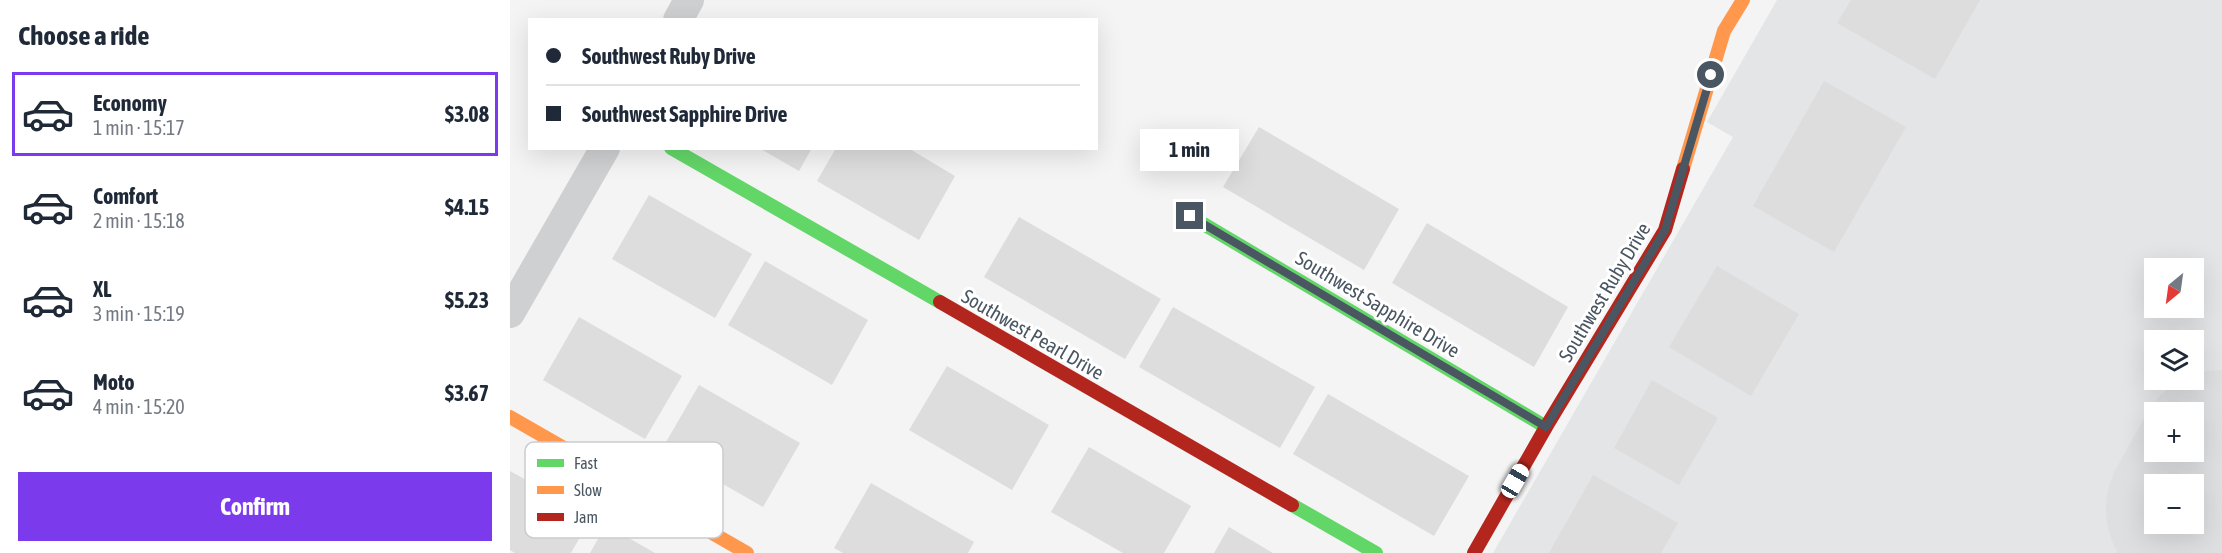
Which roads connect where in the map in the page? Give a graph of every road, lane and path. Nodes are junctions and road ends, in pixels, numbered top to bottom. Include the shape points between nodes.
1 (689, 0) edge
2 (1743, 0) edge
3 (679, 18) edge
4 (604, 150) edge
5 (674, 150) edge
6 (1190, 216) dead end
7 (510, 313) edge
8 (510, 417) edge
9 (1546, 427) junction
10 (554, 442) edge
11 (721, 538) edge
12 (747, 553) edge
13 (1376, 553) edge
14 (1474, 553) edge

1 - 3 street
2 - 9 street, Southwest Ruby Drive via 1724,31 1665,230
4 - 7 street
5 - 13 street, Southwest Pearl Drive
6 - 9 street, Southwest Sapphire Drive
8 - 10 street
9 - 14 street, Southwest Ruby Drive
11 - 12 street

